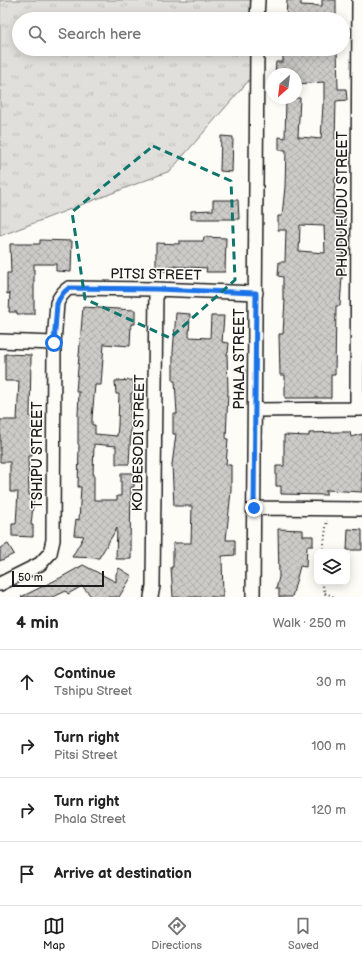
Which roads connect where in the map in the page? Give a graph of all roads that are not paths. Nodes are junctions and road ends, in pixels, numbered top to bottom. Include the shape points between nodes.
1 (258, 0) edge
2 (359, 0) edge
3 (258, 12) edge
4 (257, 56) edge
5 (156, 289) junction
6 (256, 293) junction
7 (59, 298) joint
8 (0, 341) edge
9 (54, 343) junction
10 (359, 408) edge
11 (255, 410) junction
12 (254, 508) junction
13 (362, 509) edge
14 (0, 584) edge
15 (151, 597) edge
16 (253, 597) edge

1 - 3 street
2 - 10 street, PHUDUFUDU STREET
4 - 6 street, PHALA STREET
5 - 6 street, PITSI STREET
5 - 7 street, PITSI STREET via 69,288
5 - 15 street, KOLBESODI STREET
6 - 11 street, PHALA STREET
7 - 9 street, TSHIPU STREET
8 - 9 street
9 - 14 street, TSHIPU STREET via 53,540 50,554 40,564
10 - 11 street
11 - 12 street, PHALA STREET
12 - 13 street
12 - 16 street, PHALA STREET

